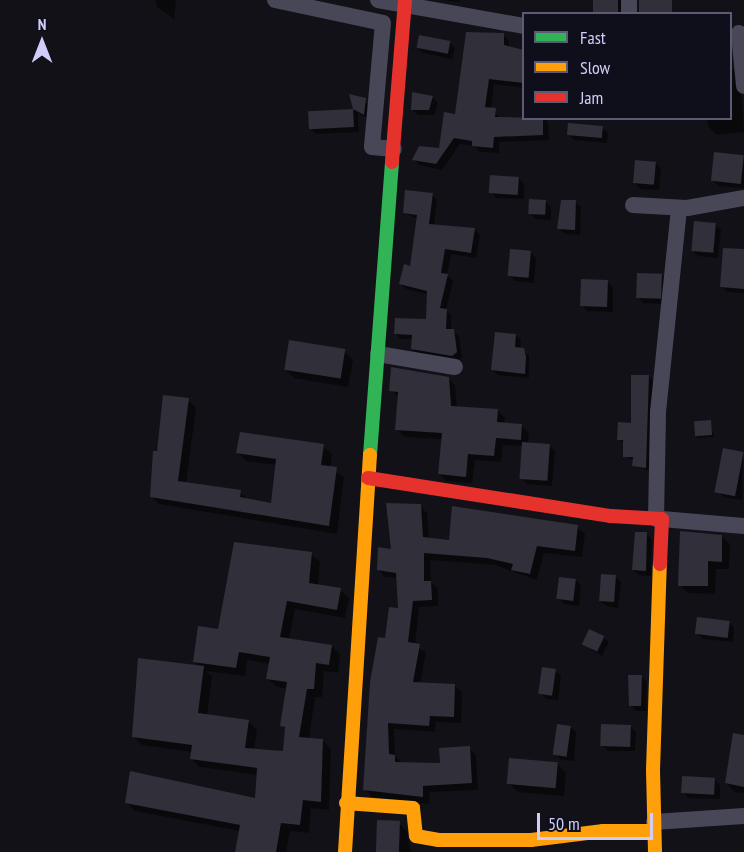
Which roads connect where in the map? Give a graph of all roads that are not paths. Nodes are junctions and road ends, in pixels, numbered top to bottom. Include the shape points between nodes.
1 (275, 0) edge
2 (378, 0) edge
3 (405, 2) edge
4 (522, 26) edge
5 (738, 34) edge
6 (744, 86) edge
7 (386, 148) junction
8 (744, 198) edge
9 (633, 205) dead end
10 (679, 208) junction
11 (378, 354) junction
12 (455, 367) dead end
13 (368, 478) junction
14 (659, 519) junction
15 (744, 525) edge
16 (346, 803) junction
17 (744, 816) edge
18 (654, 826) junction
19 (345, 852) edge
20 (655, 852) edge

1 - 7 street via 383,23 372,147
2 - 3 street
3 - 4 street
3 - 7 street
5 - 6 street
7 - 11 street
8 - 10 street
9 - 10 street
10 - 14 street via 658,412
11 - 12 street
11 - 13 street
13 - 14 street via 611,516
13 - 16 street
14 - 15 street
14 - 18 street
16 - 18 street via 413,808 416,836 439,840 531,840
16 - 19 street
17 - 18 street
18 - 20 street

